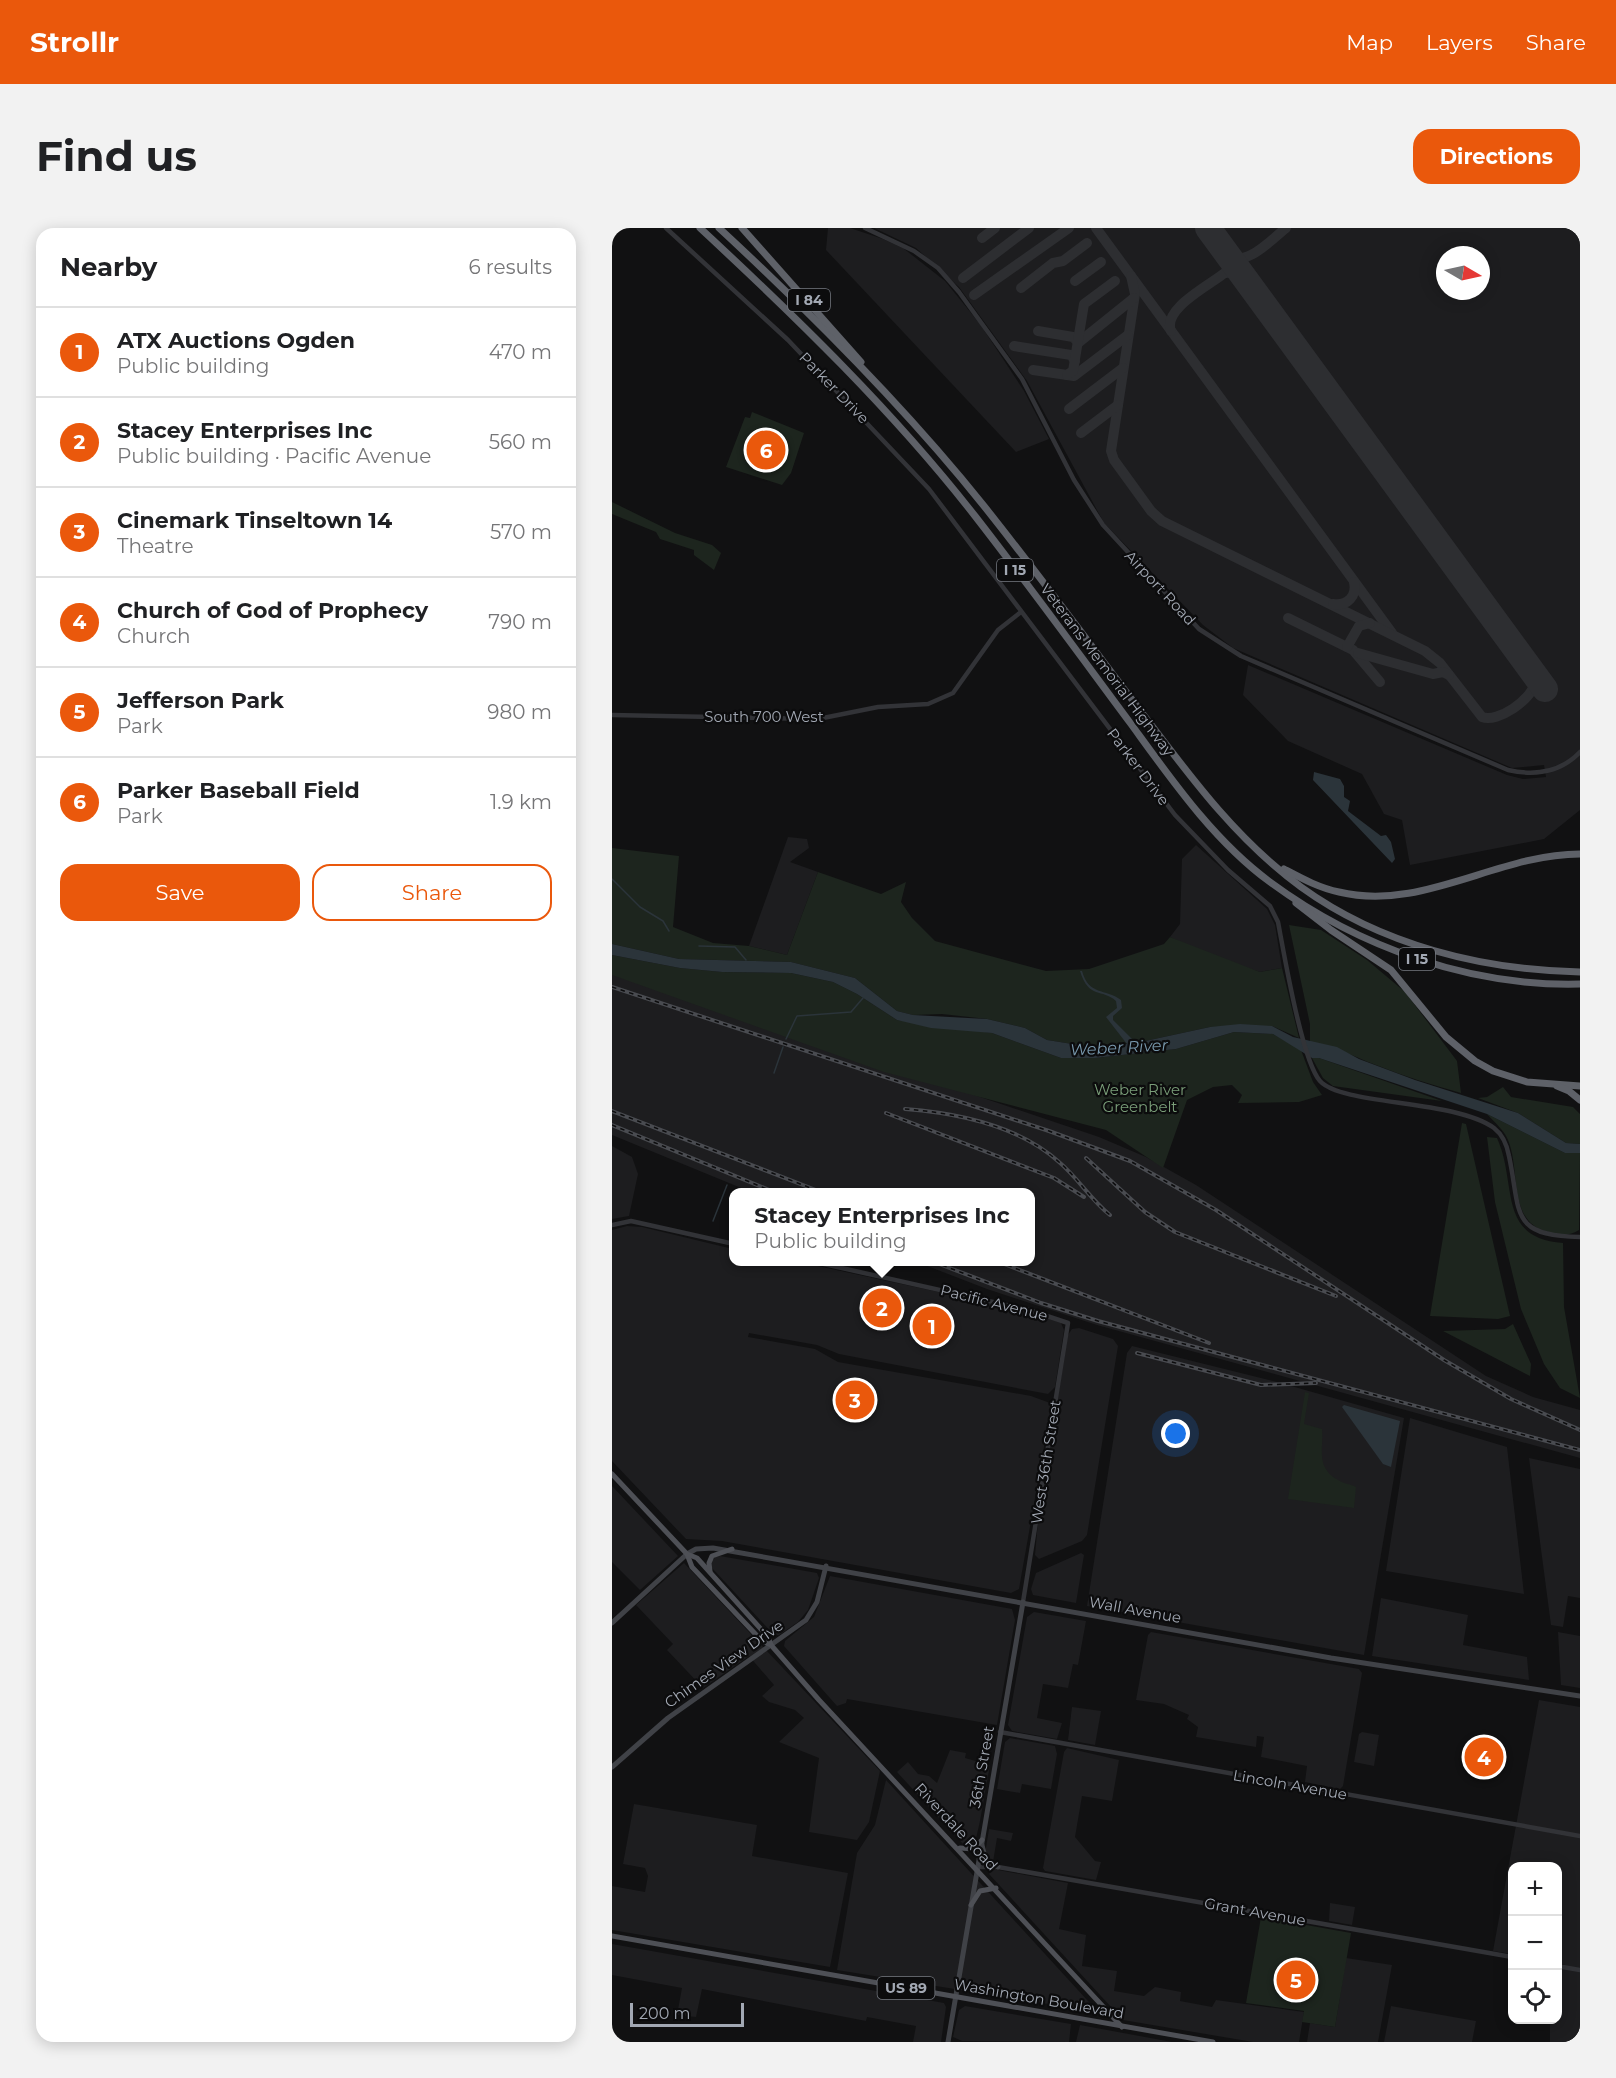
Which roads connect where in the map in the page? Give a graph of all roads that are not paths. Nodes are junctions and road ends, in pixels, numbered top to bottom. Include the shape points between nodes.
1 (666, 228) edge
2 (700, 228) edge
3 (719, 228) edge
4 (742, 228) edge
5 (865, 228) edge
6 (871, 376) junction
7 (1021, 612) junction
8 (612, 715) edge
9 (1580, 752) edge
10 (1580, 854) edge
11 (1276, 866) junction
12 (1270, 882) junction
13 (1580, 972) edge
14 (1580, 984) edge
15 (1552, 1084) junction
16 (1580, 1086) edge
17 (1580, 1100) edge
18 (612, 1225) edge
19 (1580, 1237) edge
20 (729, 1243) edge
21 (833, 1266) edge
22 (1068, 1323) joint
23 (612, 1474) edge
24 (732, 1549) junction
25 (687, 1554) junction
26 (826, 1566) junction
27 (711, 1573) junction
28 (1023, 1602) junction
29 (612, 1623) edge
30 (771, 1645) junction
31 (1580, 1696) edge
32 (1000, 1732) junction
33 (612, 1767) edge
34 (1580, 1836) edge
35 (981, 1840) junction
36 (958, 1847) junction
37 (977, 1867) junction
38 (998, 1867) junction
39 (996, 1888) junction
40 (971, 1905) junction
41 (612, 1936) edge
42 (1508, 1956) edge
43 (1562, 1967) edge
44 (1580, 1970) edge
45 (956, 1996) junction
46 (1122, 2026) junction
47 (948, 2042) edge
48 (1213, 2042) edge

1 - 7 street, Parker Drive via 788,340 895,451 974,547
2 - 12 highway, Veterans Memorial Highway / I 15 via 814,336 910,439 973,514 1171,779 1216,831
3 - 6 highway, Veterans Memorial Highway / I 15
4 - 6 highway, I 84 via 842,338
5 - 9 street, Airport Road via 914,251 938,268 959,292 1022,379 1074,480 1103,525 1210,638 1274,671 1508,770 1536,774 1550,771
6 - 11 highway, Veterans Memorial Highway / I 15 via 992,516 1231,827
7 - 8 street, South 700 West via 998,630 953,693 928,704 878,707 818,719
7 - 19 street, Parker Drive via 1175,815 1228,870 1270,906 1278,922 1308,1058 1318,1079 1332,1089 1439,1108 1493,1127 1505,1142 1516,1201 1526,1223 1543,1234
10 - 11 highway via 1546,856 1421,892 1389,897 1338,892
11 - 13 highway, Veterans Memorial Highway / I 15 via 1340,911 1413,944 1485,963
12 - 14 highway, Veterans Memorial Highway / I 15 via 1345,929 1415,958 1505,979
12 - 15 highway via 1391,970 1461,1051 1510,1077
15 - 16 highway
15 - 17 highway
18 - 20 street via 631,1221
21 - 22 street, Pacific Avenue via 1029,1310
22 - 28 street, West 36th Street
23 - 25 main road
24 - 25 main road, Wall Avenue via 700,1548
24 - 26 main road, Wall Avenue
24 - 27 main road via 711,1557
25 - 27 main road, Riverdale Road via 697,1558
25 - 29 main road
25 - 30 main road, Riverdale Road via 692,1567 762,1641
26 - 28 main road, Wall Avenue
26 - 30 main road, Chimes View Drive via 812,1612
27 - 30 main road, Riverdale Road via 768,1636
28 - 31 main road, Wall Avenue via 1331,1658
28 - 32 main road, 36th Street
30 - 33 main road, Chimes View Drive via 668,1718
30 - 36 main road, Riverdale Road
32 - 34 street, Lincoln Avenue
32 - 35 main road, 36th Street
35 - 36 main road via 971,1850
35 - 37 main road, 36th Street
35 - 38 main road via 985,1860
36 - 37 main road, Riverdale Road
37 - 38 street, Grant Avenue
37 - 39 main road, Riverdale Road
37 - 40 main road, 36th Street
38 - 42 street, Grant Avenue
39 - 40 main road via 980,1891
39 - 46 main road, Riverdale Road
40 - 45 main road, 36th Street
41 - 45 main road, Washington Boulevard / US 89
43 - 44 street
45 - 46 main road, Washington Boulevard / US 89
45 - 47 main road, 36th Street
46 - 48 main road, Washington Boulevard / US 89

